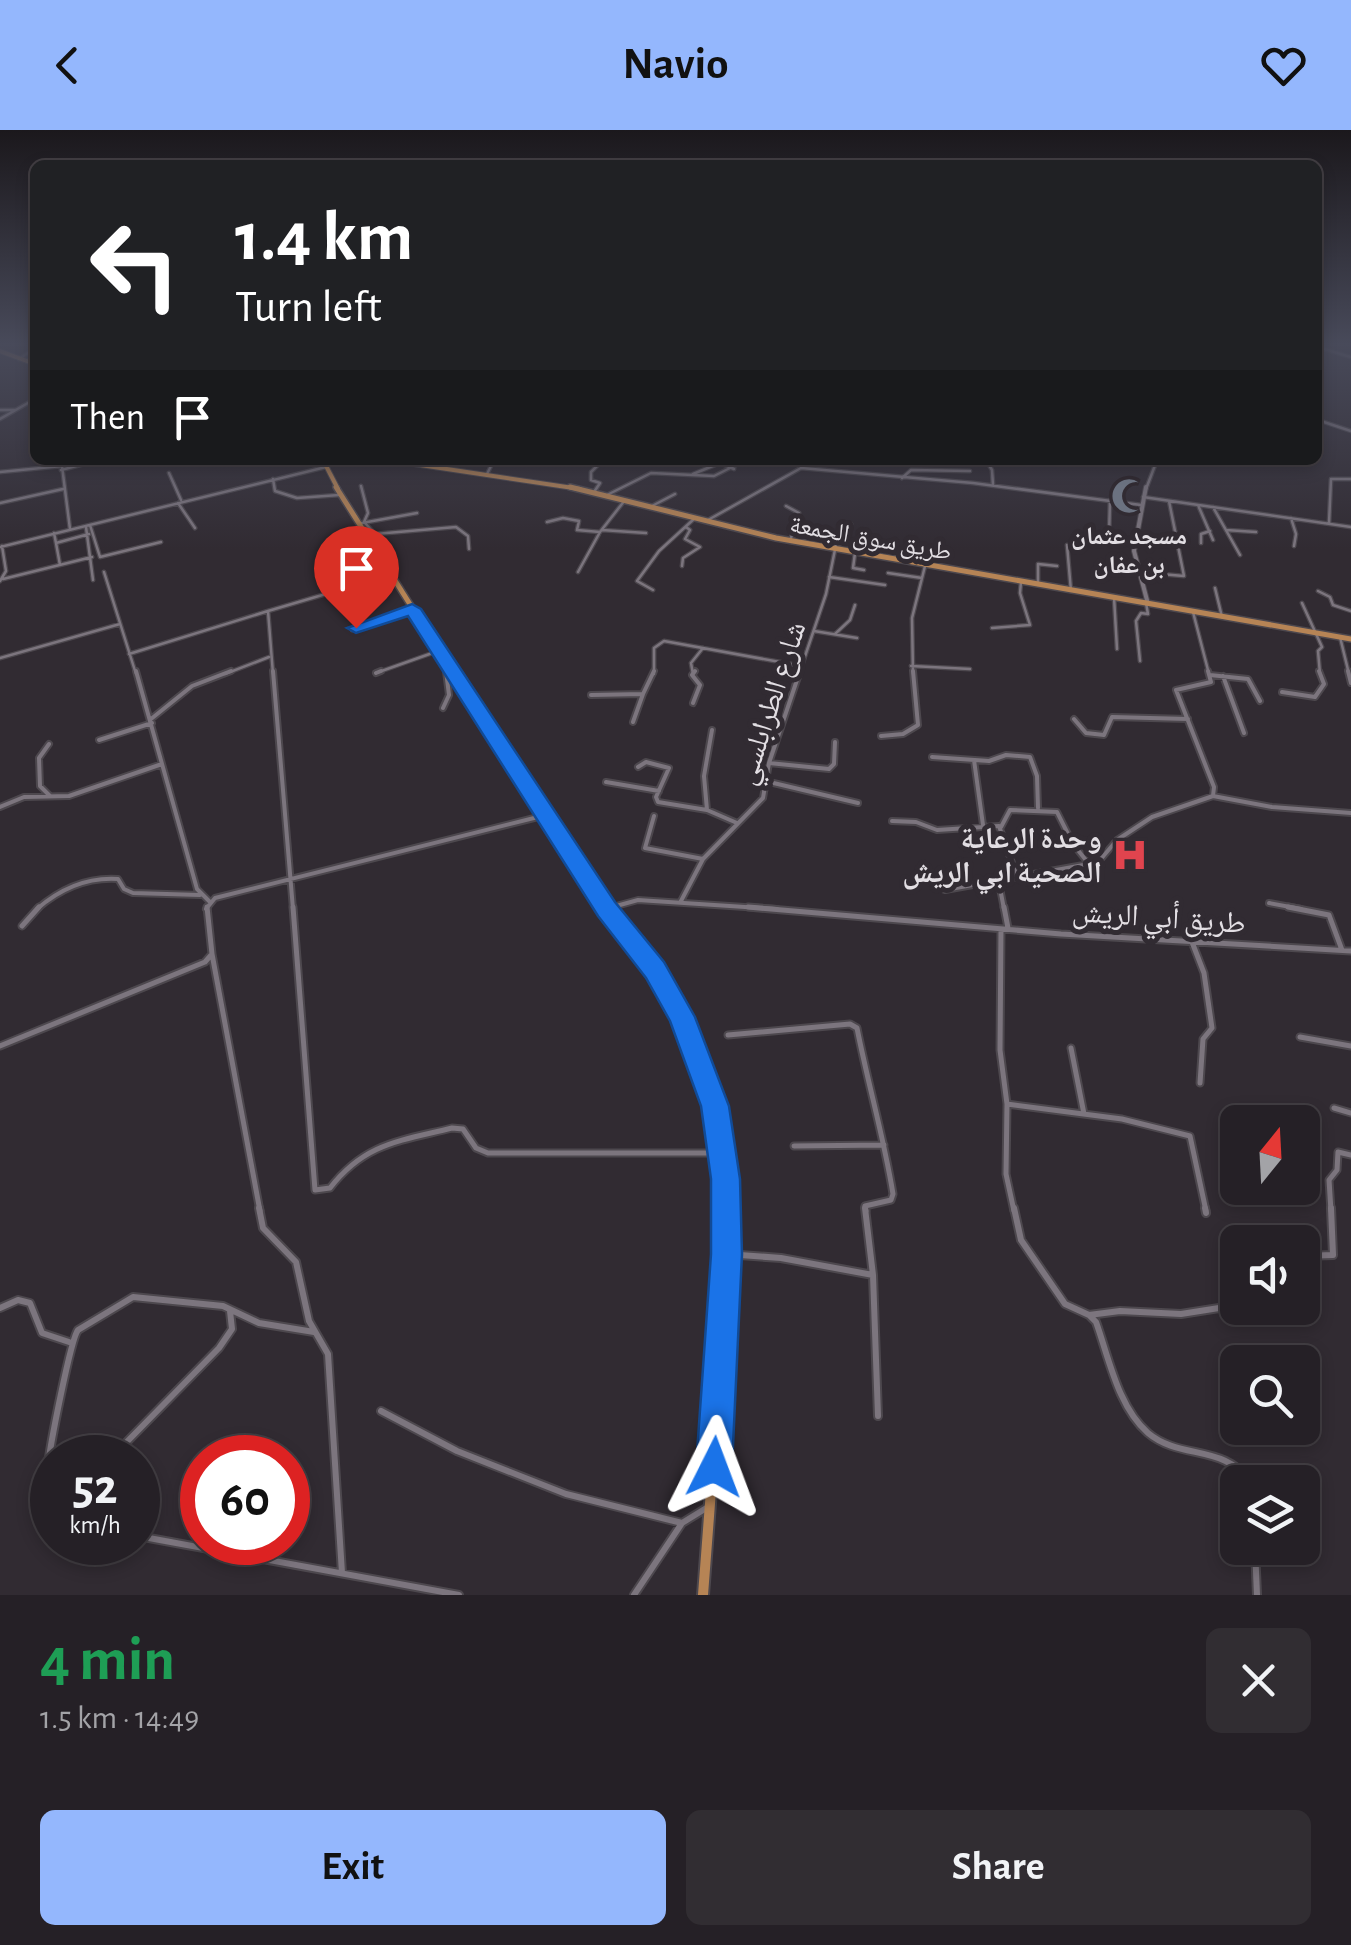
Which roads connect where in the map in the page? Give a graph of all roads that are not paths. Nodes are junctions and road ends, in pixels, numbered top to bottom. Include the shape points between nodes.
1 (1322, 421) edge
2 (1351, 431) edge
3 (65, 465) edge
4 (76, 465) edge
5 (320, 465) edge
6 (325, 465) edge
7 (418, 465) edge
8 (440, 465) edge
9 (492, 465) edge
10 (713, 465) edge
11 (727, 465) edge
12 (740, 465) edge
13 (989, 465) edge
14 (1155, 465) edge
15 (597, 466) dead end
16 (62, 468) junction
17 (437, 468) junction
18 (736, 469) junction
19 (970, 471) dead end
20 (0, 472) edge
21 (169, 473) dead end
22 (488, 474) junction
23 (693, 474) junction
24 (273, 478) junction
25 (902, 478) junction
26 (1351, 479) edge
27 (993, 485) junction
28 (361, 486) dead end
29 (64, 488) junction
30 (594, 492) junction
31 (675, 494) dead end
32 (340, 495) junction
33 (607, 496) junction
34 (1143, 497) junction
35 (625, 500) junction
36 (1110, 500) junction
37 (1168, 500) junction
38 (180, 502) junction
39 (0, 503) edge
40 (1198, 504) junction
41 (1141, 505) junction
42 (652, 506) junction
43 (786, 506) dead end
44 (1213, 507) junction
45 (417, 513) dead end
46 (695, 518) junction
47 (1291, 518) junction
48 (547, 522) dead end
49 (706, 522) junction
50 (361, 524) junction
51 (851, 524) dead end
52 (1329, 524) junction
53 (88, 525) junction
54 (686, 527) junction
55 (1351, 527) edge
56 (196, 528) dead end
57 (70, 530) junction
58 (1210, 530) junction
59 (1226, 530) junction
60 (601, 531) junction
61 (1256, 532) dead end
62 (646, 533) dead end
63 (54, 534) junction
64 (89, 534) junction
65 (1213, 540) dead end
66 (790, 541) junction
67 (161, 542) dead end
68 (56, 543) junction
69 (1136, 543) junction
70 (1201, 543) dead end
71 (1067, 545) dead end
72 (1294, 546) dead end
73 (1, 547) edge
74 (469, 549) dead end
75 (837, 549) junction
76 (856, 552) junction
77 (1240, 555) dead end
78 (92, 557) junction
79 (60, 565) junction
80 (925, 565) junction
81 (682, 566) dead end
82 (1057, 566) dead end
83 (864, 570) dead end
84 (104, 572) dead end
85 (578, 572) dead end
86 (1137, 572) junction
87 (888, 573) dead end
88 (830, 576) junction
89 (922, 578) junction
90 (2, 580) edge
91 (93, 580) dead end
92 (1021, 582) junction
93 (886, 585) dead end
94 (1038, 585) junction
95 (1215, 588) dead end
96 (654, 590) dead end
97 (1072, 591) junction
98 (1318, 591) dead end
99 (1114, 597) junction
100 (1147, 604) junction
101 (1302, 604) dead end
102 (855, 606) dead end
103 (412, 609) junction
104 (268, 611) junction
105 (1351, 611) edge
106 (1194, 612) junction
107 (1222, 616) junction
108 (120, 624) junction
109 (992, 628) dead end
110 (352, 630) dead end
111 (814, 631) junction
112 (835, 634) junction
113 (1317, 634) junction
114 (857, 638) dead end
115 (1340, 638) junction
116 (1351, 639) edge
117 (702, 648) junction
118 (438, 650) junction
119 (1117, 650) dead end
120 (130, 654) junction
121 (271, 656) junction
122 (0, 658) edge
123 (1140, 662) dead end
124 (803, 666) junction
125 (911, 666) junction
126 (452, 669) junction
127 (970, 669) dead end
128 (376, 673) dead end
129 (1210, 675) junction
130 (1223, 676) junction
131 (1351, 682) edge
132 (1282, 692) dead end
133 (643, 694) junction
134 (591, 695) dead end
135 (1260, 701) dead end
136 (693, 703) dead end
137 (444, 708) dead end
138 (1074, 718) dead end
139 (1188, 719) junction
140 (152, 721) junction
141 (633, 722) dead end
142 (712, 730) dead end
143 (1244, 733) dead end
144 (881, 736) dead end
145 (99, 740) dead end
146 (835, 742) dead end
147 (49, 744) dead end
148 (932, 757) dead end
149 (974, 760) junction
150 (769, 763) junction
151 (162, 764) junction
152 (638, 767) dead end
153 (765, 781) junction
154 (606, 782) dead end
155 (659, 790) junction
156 (1213, 796) junction
157 (54, 798) junction
158 (858, 802) dead end
159 (0, 807) edge
160 (1038, 808) junction
161 (708, 810) junction
162 (1351, 813) edge
163 (546, 815) junction
164 (654, 816) dead end
165 (892, 821) dead end
166 (739, 824) junction
167 (983, 825) junction
168 (1001, 827) junction
169 (702, 859) junction
170 (1088, 864) junction
171 (930, 874) dead end
172 (1018, 878) junction
173 (289, 879) junction
174 (999, 884) junction
175 (200, 894) junction
176 (681, 901) junction
177 (210, 902) junction
178 (1269, 903) dead end
179 (606, 909) junction
180 (22, 926) dead end
181 (1001, 929) junction
182 (1009, 930) junction
183 (1192, 942) junction
184 (1342, 950) junction
185 (1351, 951) edge
186 (212, 954) junction
187 (728, 1035) dead end
188 (1300, 1037) dead end
189 (0, 1046) edge
190 (1351, 1046) edge
191 (1072, 1048) dead end
192 (1200, 1083) dead end
193 (1007, 1104) junction
194 (1334, 1108) dead end
195 (1351, 1113) edge
196 (1084, 1114) junction
197 (884, 1144) junction
198 (794, 1146) dead end
199 (723, 1153) junction
200 (1351, 1155) edge
201 (1206, 1213) dead end
202 (726, 1254) junction
203 (1320, 1255) edge
204 (873, 1274) junction
205 (0, 1308) edge
206 (1220, 1308) edge
207 (230, 1309) junction
208 (1089, 1315) junction
209 (318, 1333) junction
210 (70, 1342) junction
211 (381, 1411) dead end
212 (878, 1416) dead end
213 (56, 1435) edge
214 (134, 1435) edge
215 (1240, 1465) edge
216 (712, 1505) junction
217 (682, 1522) junction
218 (160, 1540) edge
219 (1256, 1565) edge
220 (342, 1573) junction
221 (458, 1595) edge
222 (634, 1595) edge
223 (703, 1595) edge
224 (1257, 1595) edge

1 - 2 street
3 - 16 street
4 - 16 street
5 - 24 street
6 - 32 main road
7 - 17 main road, طريق سوق الجمعة
8 - 17 street
9 - 22 street
10 - 23 street
11 - 18 street
12 - 18 street
13 - 27 street
14 - 34 main road
15 - 30 street via 590,474 600,483
16 - 20 street
16 - 29 street
17 - 22 main road, طريق سوق الجمعة
18 - 23 street via 721,477
19 - 25 street via 911,470
21 - 38 street
22 - 30 main road, طريق سوق الجمعة
23 - 33 street via 652,472
24 - 32 street via 282,496
24 - 38 street
25 - 27 street
25 - 49 street via 801,468
26 - 52 street via 1331,478
27 - 36 street
28 - 50 street via 368,513
29 - 39 street
29 - 57 street
30 - 33 main road, طريق سوق الجمعة
31 - 42 street
32 - 50 main road
33 - 35 main road, طريق سوق الجمعة
34 - 37 street
34 - 41 main road
35 - 42 main road, طريق سوق الجمعة
35 - 60 street
36 - 41 street
36 - 69 street via 1108,536
37 - 40 street
37 - 86 street via 1184,576
38 - 53 street
38 - 56 street
40 - 44 street
40 - 58 street
41 - 69 main road
42 - 46 main road, طريق سوق الجمعة
43 - 66 street via 799,513
44 - 47 street
44 - 59 street
45 - 50 street
46 - 49 main road, طريق سوق الجمعة
46 - 54 street
47 - 52 street
47 - 72 street
48 - 60 street via 572,519 579,522 577,530
49 - 66 main road, طريق سوق الجمعة
50 - 74 street via 379,534 456,527 468,536
50 - 103 main road
50 - 104 street via 356,532 380,578
51 - 75 street, شارع الطرابلسي via 840,525
52 - 55 street
53 - 57 street
53 - 64 street
53 - 67 street via 100,557
54 - 81 street via 685,539 700,546
54 - 96 street via 637,581
57 - 63 street
58 - 65 street
58 - 70 street via 1201,534
59 - 61 street
59 - 77 street
60 - 62 street
60 - 85 street
63 - 68 street
63 - 73 street
64 - 68 street
64 - 78 street
66 - 75 main road, طريق سوق الجمعة
68 - 79 street
69 - 86 main road
71 - 97 street
73 - 90 street
75 - 76 main road, طريق سوق الجمعة
75 - 88 street, شارع الطرابلسي
76 - 80 main road, طريق سوق الجمعة
76 - 83 street via 853,568
78 - 79 street
78 - 91 street
79 - 90 street
80 - 89 street
80 - 92 main road, طريق سوق الجمعة
82 - 94 street via 1038,564
84 - 108 street
86 - 100 main road
87 - 89 street
88 - 93 street
88 - 111 street, شارع الطرابلسي
89 - 125 street
92 - 94 main road, طريق سوق الجمعة
92 - 109 street via 1030,625
94 - 97 main road, طريق سوق الجمعة
95 - 107 street
97 - 99 main road, طريق سوق الجمعة
98 - 105 street
99 - 100 main road, طريق سوق الجمعة
99 - 119 street
100 - 106 main road, طريق سوق الجمعة
100 - 123 street via 1148,614 1137,618
101 - 113 street
102 - 112 street
103 - 110 street
103 - 118 main road
104 - 120 street
104 - 121 street
106 - 107 main road, طريق سوق الجمعة
106 - 129 street
107 - 113 main road, طريق سوق الجمعة
108 - 120 street
108 - 122 street
111 - 112 street
111 - 124 street, شارع الطرابلسي
112 - 114 street
113 - 115 main road, طريق سوق الجمعة
113 - 132 street via 1322,689 1315,697
115 - 116 main road, طريق سوق الجمعة
115 - 131 street
117 - 124 street
117 - 133 street via 656,644 654,673
117 - 136 street via 691,662 700,685
118 - 126 main road
118 - 128 street
120 - 140 street
121 - 140 street via 192,686
121 - 173 street
124 - 150 street, شارع الطرابلسي
125 - 127 street
125 - 144 street via 918,725
126 - 137 street via 446,671
126 - 163 main road
129 - 130 street
129 - 139 street via 1208,686 1177,688
130 - 135 street via 1248,679
130 - 143 street
133 - 134 street
133 - 141 street
138 - 139 street via 1086,732 1104,735 1112,717
139 - 156 street
140 - 145 street
140 - 151 street
142 - 161 street via 704,776
146 - 150 street via 830,770
147 - 157 street via 39,758 40,786
148 - 149 street
149 - 160 street via 1034,759
149 - 167 street
150 - 153 street, شارع الطرابلسي
151 - 157 street
151 - 175 street
152 - 155 street via 646,762 669,768
153 - 158 street
153 - 166 street, شارع الطرابلسي via 763,798
154 - 155 street
155 - 161 street via 658,802
156 - 162 street
156 - 170 street via 1152,817
157 - 159 street via 24,796
160 - 168 street via 1010,810
160 - 170 street via 1060,814
161 - 166 street
163 - 173 street
163 - 179 main road
164 - 169 street via 645,848
165 - 167 street via 937,830
166 - 169 street, شارع الطرابلسي
167 - 168 street
168 - 172 street
169 - 176 street, شارع الطرابلسي
170 - 172 street
171 - 174 street via 939,890
172 - 174 street
173 - 177 street
173 - 199 street via 315,1190 330,1188 374,1148 452,1128 463,1129 488,1153
174 - 182 street
175 - 177 street
175 - 180 street via 132,893 118,879 89,878 38,908
176 - 179 street, طريق أبي الريش via 638,900
176 - 181 street, طريق أبي الريش
177 - 186 street
178 - 184 street via 1329,915
179 - 199 main road via 682,1017 715,1106
181 - 182 street, طريق أبي الريش
181 - 193 street
182 - 183 street, طريق أبي الريش
183 - 184 street, طريق أبي الريش
183 - 192 street via 1212,1028 1203,1039
184 - 185 street, طريق أبي الريش
186 - 189 street via 203,964
186 - 209 street via 263,1228 296,1262 309,1321
187 - 197 street via 854,1025
188 - 190 street
191 - 196 street
193 - 196 street
193 - 208 street via 1008,1192 1021,1240 1065,1304
194 - 195 street
196 - 201 street via 1190,1136
197 - 198 street
197 - 204 street via 892,1198 865,1206
199 - 202 main road
200 - 203 street via 1338,1152 1329,1180 1334,1251
202 - 204 street
202 - 216 main road
204 - 212 street
205 - 210 street via 30,1302 42,1333
206 - 208 street
207 - 209 street via 272,1326
207 - 210 street via 127,1298
207 - 214 street via 232,1329 219,1348
208 - 215 street via 1140,1425 1164,1442
209 - 220 street via 328,1354
210 - 213 street
211 - 217 street via 457,1451 566,1494
216 - 217 street
216 - 223 main road
217 - 222 street
218 - 220 street
219 - 224 street
220 - 221 street

